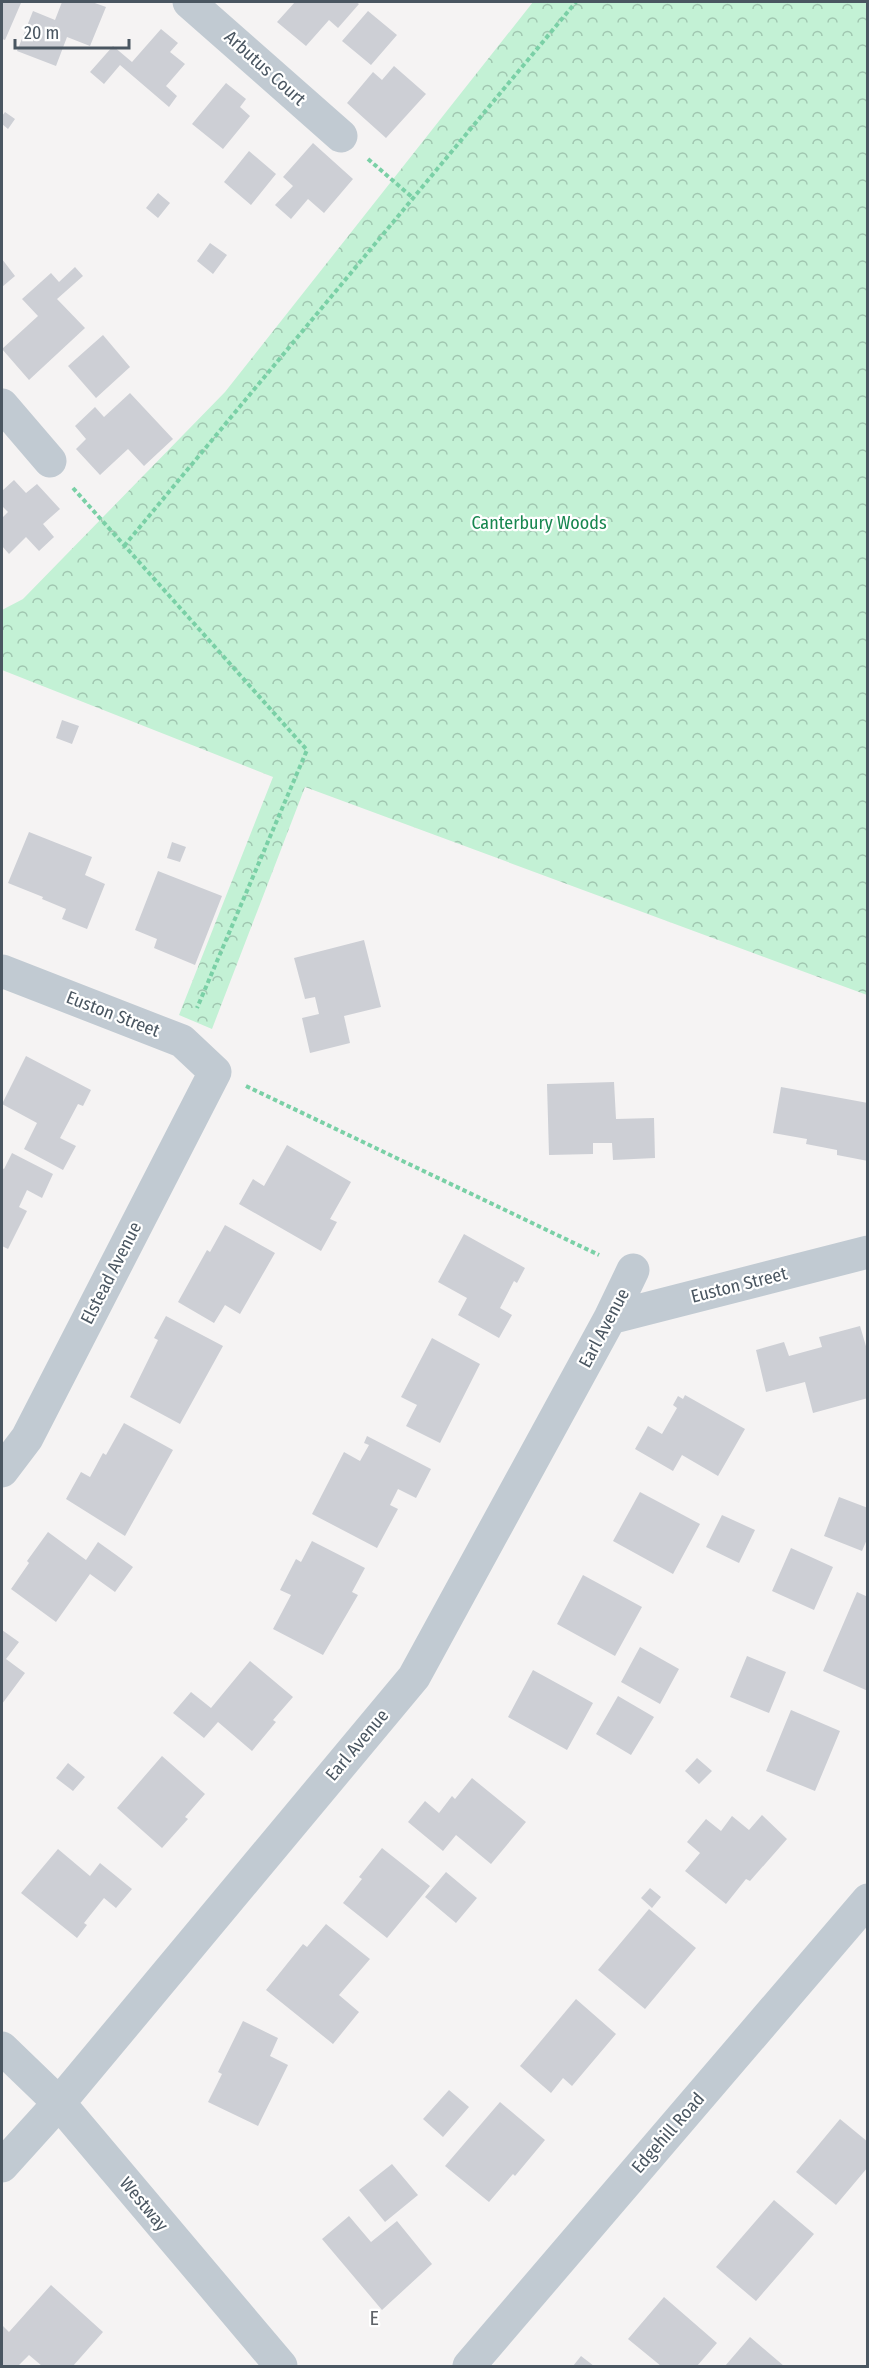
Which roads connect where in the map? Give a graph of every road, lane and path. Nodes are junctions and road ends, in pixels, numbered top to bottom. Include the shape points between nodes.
1 (189, 2) edge
2 (576, 2) edge
3 (341, 136) joint
4 (413, 198) junction
5 (2, 405) edge
6 (50, 461) joint
7 (124, 546) junction
8 (2, 971) edge
9 (182, 1041) junction
10 (215, 1072) junction
11 (867, 1252) edge
12 (599, 1255) dead end
13 (633, 1270) dead end
14 (610, 1318) junction
15 (2, 1471) edge
16 (867, 1900) edge
17 (2, 2048) edge
18 (59, 2103) junction
19 (2, 2166) edge
20 (281, 2367) edge
21 (469, 2367) edge

1 - 3 street, Arbutus Court
2 - 4 path
3 - 4 path
4 - 7 path
5 - 6 street
6 - 7 path
7 - 9 path via 307,750
8 - 9 street, Euston Street
9 - 10 street, Euston Street
10 - 12 path
10 - 15 street, Elstead Avenue via 27,1438
11 - 14 street, Euston Street
13 - 14 street, Earl Avenue
14 - 18 street, Earl Avenue via 414,1677
16 - 21 street, Edgehill Road
17 - 18 street, Westway
18 - 19 street, Earl Avenue
18 - 20 street, Westway

